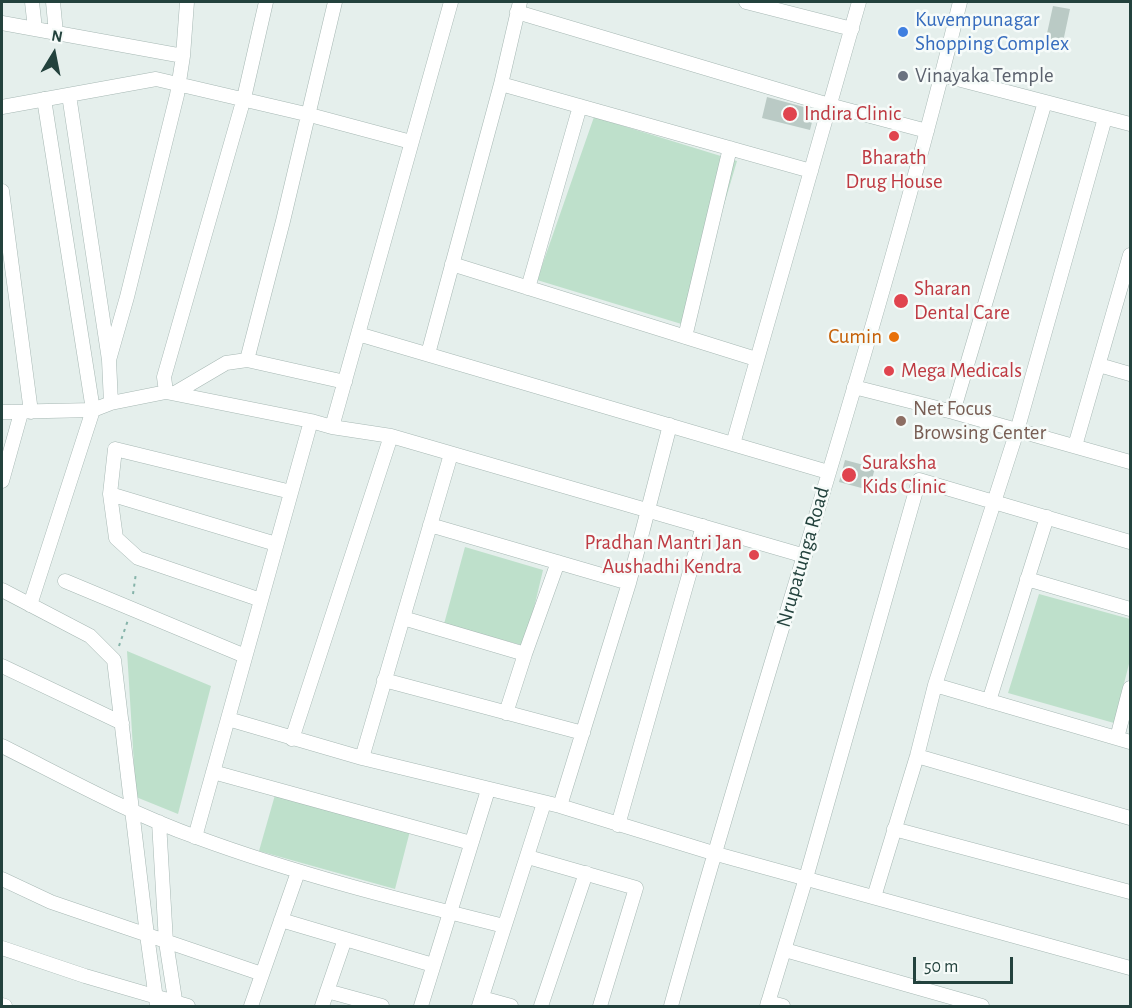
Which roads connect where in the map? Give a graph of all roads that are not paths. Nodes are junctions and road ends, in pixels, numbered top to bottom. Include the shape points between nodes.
1 (32, 2) edge
2 (53, 2) edge
3 (187, 2) edge
4 (266, 2) edge
5 (336, 2) edge
6 (451, 2) edge
7 (746, 2) edge
8 (859, 2) edge
9 (960, 2) edge
10 (519, 7) edge
11 (2, 23) edge
12 (35, 29) junction
13 (852, 29) junction
14 (56, 33) junction
15 (183, 56) junction
16 (942, 75) junction
17 (179, 84) junction
18 (501, 84) junction
19 (69, 95) junction
20 (244, 98) junction
21 (44, 99) junction
22 (1045, 102) junction
23 (829, 105) junction
24 (580, 106) junction
25 (2, 107) edge
26 (310, 115) junction
27 (1106, 118) junction
28 (1131, 124) edge
29 (927, 131) junction
30 (411, 142) junction
31 (730, 148) junction
32 (811, 171) junction
33 (2, 191) edge
34 (1131, 255) edge
35 (452, 264) junction
36 (528, 288) junction
37 (1126, 292) edge
38 (358, 334) junction
39 (685, 337) junction
40 (428, 354) junction
41 (756, 359) junction
42 (109, 360) junction
43 (247, 360) junction
44 (1099, 365) junction
45 (1131, 374) edge
46 (345, 382) junction
47 (854, 387) junction
48 (171, 393) junction
49 (111, 403) junction
50 (93, 410) junction
51 (2, 412) edge
52 (26, 412) junction
53 (953, 412) junction
54 (311, 421) junction
55 (670, 425) junction
56 (332, 427) junction
57 (1017, 431) junction
58 (390, 436) junction
59 (733, 444) junction
60 (1075, 446) junction
61 (452, 454) junction
62 (1131, 462) edge
63 (828, 472) junction
64 (2, 481) edge
65 (291, 492) junction
66 (110, 494) junction
67 (994, 502) junction
68 (649, 512) junction
69 (1047, 517) junction
70 (430, 525) junction
71 (703, 526) junction
72 (1131, 542) edge
73 (276, 544) junction
74 (805, 556) junction
75 (558, 562) junction
76 (1027, 579) junction
77 (65, 581) dead end
78 (629, 583) junction
79 (2, 590) edge
80 (261, 600) junction
81 (30, 605) junction
82 (1131, 609) edge
83 (403, 618) junction
84 (525, 654) junction
85 (245, 656) junction
86 (2, 666) edge
87 (384, 680) junction
88 (935, 685) junction
89 (1131, 688) edge
90 (989, 701) junction
91 (506, 713) junction
92 (228, 719) junction
93 (123, 723) junction
94 (583, 733) junction
95 (1116, 738) junction
96 (292, 740) junction
97 (1131, 742) edge
98 (2, 746) edge
99 (916, 756) junction
100 (362, 758) junction
101 (213, 772) junction
102 (488, 790) junction
103 (544, 803) junction
104 (560, 806) junction
105 (134, 812) junction
106 (1131, 818) edge
107 (159, 822) junction
108 (618, 825) junction
109 (894, 830) junction
110 (195, 837) junction
111 (471, 843) junction
112 (714, 853) junction
113 (528, 857) junction
114 (298, 872) junction
115 (585, 873) junction
116 (806, 878) junction
117 (2, 879) edge
118 (1131, 892) edge
119 (874, 897) junction
120 (449, 912) junction
121 (281, 920) junction
122 (504, 926) junction
123 (147, 935) junction
124 (345, 939) junction
125 (166, 942) junction
126 (2, 948) edge
127 (785, 950) junction
128 (434, 965) junction
129 (1131, 968) edge
130 (262, 975) junction
131 (327, 991) junction
132 (157, 1002) edge
133 (481, 1003) edge
134 (767, 1004) edge
135 (180, 1005) edge
136 (251, 1006) edge
137 (322, 1006) edge
138 (382, 1006) edge
139 (421, 1006) edge
140 (511, 1006) edge
141 (541, 1006) edge
142 (600, 1006) edge
143 (671, 1006) edge
144 (783, 1006) edge
145 (982, 1006) edge

1 - 12 street
2 - 14 street
3 - 15 street
4 - 20 street
5 - 26 street
6 - 30 street
7 - 13 street
8 - 13 street
9 - 16 street, Nrupatunga Road
10 - 18 street
10 - 23 street
11 - 12 street
12 - 14 street
13 - 23 street
14 - 15 street
15 - 17 street
16 - 22 street
16 - 29 street, Nrupatunga Road
17 - 19 street via 156,79
17 - 20 street
17 - 42 street
18 - 24 street
18 - 35 street
19 - 21 street
19 - 42 street
20 - 26 street
20 - 48 street via 164,377
21 - 25 street
21 - 50 street
22 - 27 street
22 - 53 street
23 - 29 street
23 - 32 street
24 - 31 street
24 - 36 street
26 - 30 street
26 - 43 street
27 - 28 street
27 - 57 street
29 - 47 street, Nrupatunga Road
30 - 38 street
31 - 32 street
31 - 39 street
32 - 41 street
33 - 52 street
34 - 37 street
35 - 36 street
35 - 40 street
36 - 39 street
37 - 44 street
38 - 40 street
38 - 46 street
39 - 41 street
40 - 55 street
41 - 59 street
42 - 49 street
43 - 46 street
43 - 48 street via 226,363
44 - 45 street
44 - 60 street
46 - 56 street
47 - 53 street
47 - 63 street, Nrupatunga Road
48 - 49 street
48 - 54 street
49 - 50 street
50 - 52 street
50 - 81 street
51 - 52 street
52 - 64 street
53 - 57 street
54 - 56 street
54 - 65 street
55 - 59 street
55 - 68 street
56 - 58 street
57 - 60 street
57 - 67 street
58 - 61 street
58 - 96 street
59 - 63 street
60 - 62 street
61 - 68 street
61 - 70 street
63 - 74 street, Nrupatunga Road
65 - 66 street via 115,449
65 - 73 street
66 - 73 street
66 - 80 street via 116,538 138,558
67 - 69 street
67 - 88 street
67 - 116 street via 919,480
68 - 71 street
68 - 78 street
69 - 72 street
69 - 76 street
70 - 75 street
70 - 83 street
71 - 74 street
71 - 108 street
73 - 80 street
74 - 112 street, Nrupatunga Road
75 - 78 street
75 - 84 street
76 - 82 street
76 - 90 street
77 - 85 street
78 - 94 street
79 - 81 street
80 - 85 street
81 - 93 street via 90,636 114,660
83 - 84 street
83 - 87 street
84 - 91 street
85 - 92 street
86 - 93 street
87 - 91 street
87 - 100 street
88 - 90 street
88 - 99 street
89 - 95 street
90 - 95 street
91 - 94 street
92 - 96 street
92 - 101 street
93 - 105 street
94 - 104 street
95 - 97 street
96 - 100 street
98 - 105 street
99 - 106 street
99 - 109 street
100 - 102 street
101 - 110 street
101 - 111 street
102 - 103 street
102 - 111 street
103 - 104 street
103 - 113 street
104 - 108 street
105 - 107 street
105 - 123 street
107 - 110 street
107 - 125 street
108 - 112 street
109 - 118 street
109 - 119 street
110 - 114 street
111 - 120 street
112 - 116 street
112 - 143 street, Nrupatunga Road
113 - 115 street
113 - 122 street
114 - 120 street
114 - 121 street
115 - 141 street
115 - 142 street via 636,888
116 - 119 street
116 - 127 street
117 - 123 street via 51,902
119 - 129 street
120 - 122 street
120 - 128 street
121 - 124 street
121 - 130 street
122 - 133 street
123 - 125 street
123 - 132 street
124 - 128 street
124 - 131 street
125 - 130 street
125 - 135 street
126 - 132 street
127 - 134 street
127 - 145 street
128 - 139 street
130 - 136 street
131 - 137 street
131 - 138 street
132 - 135 street
133 - 140 street
134 - 144 street

